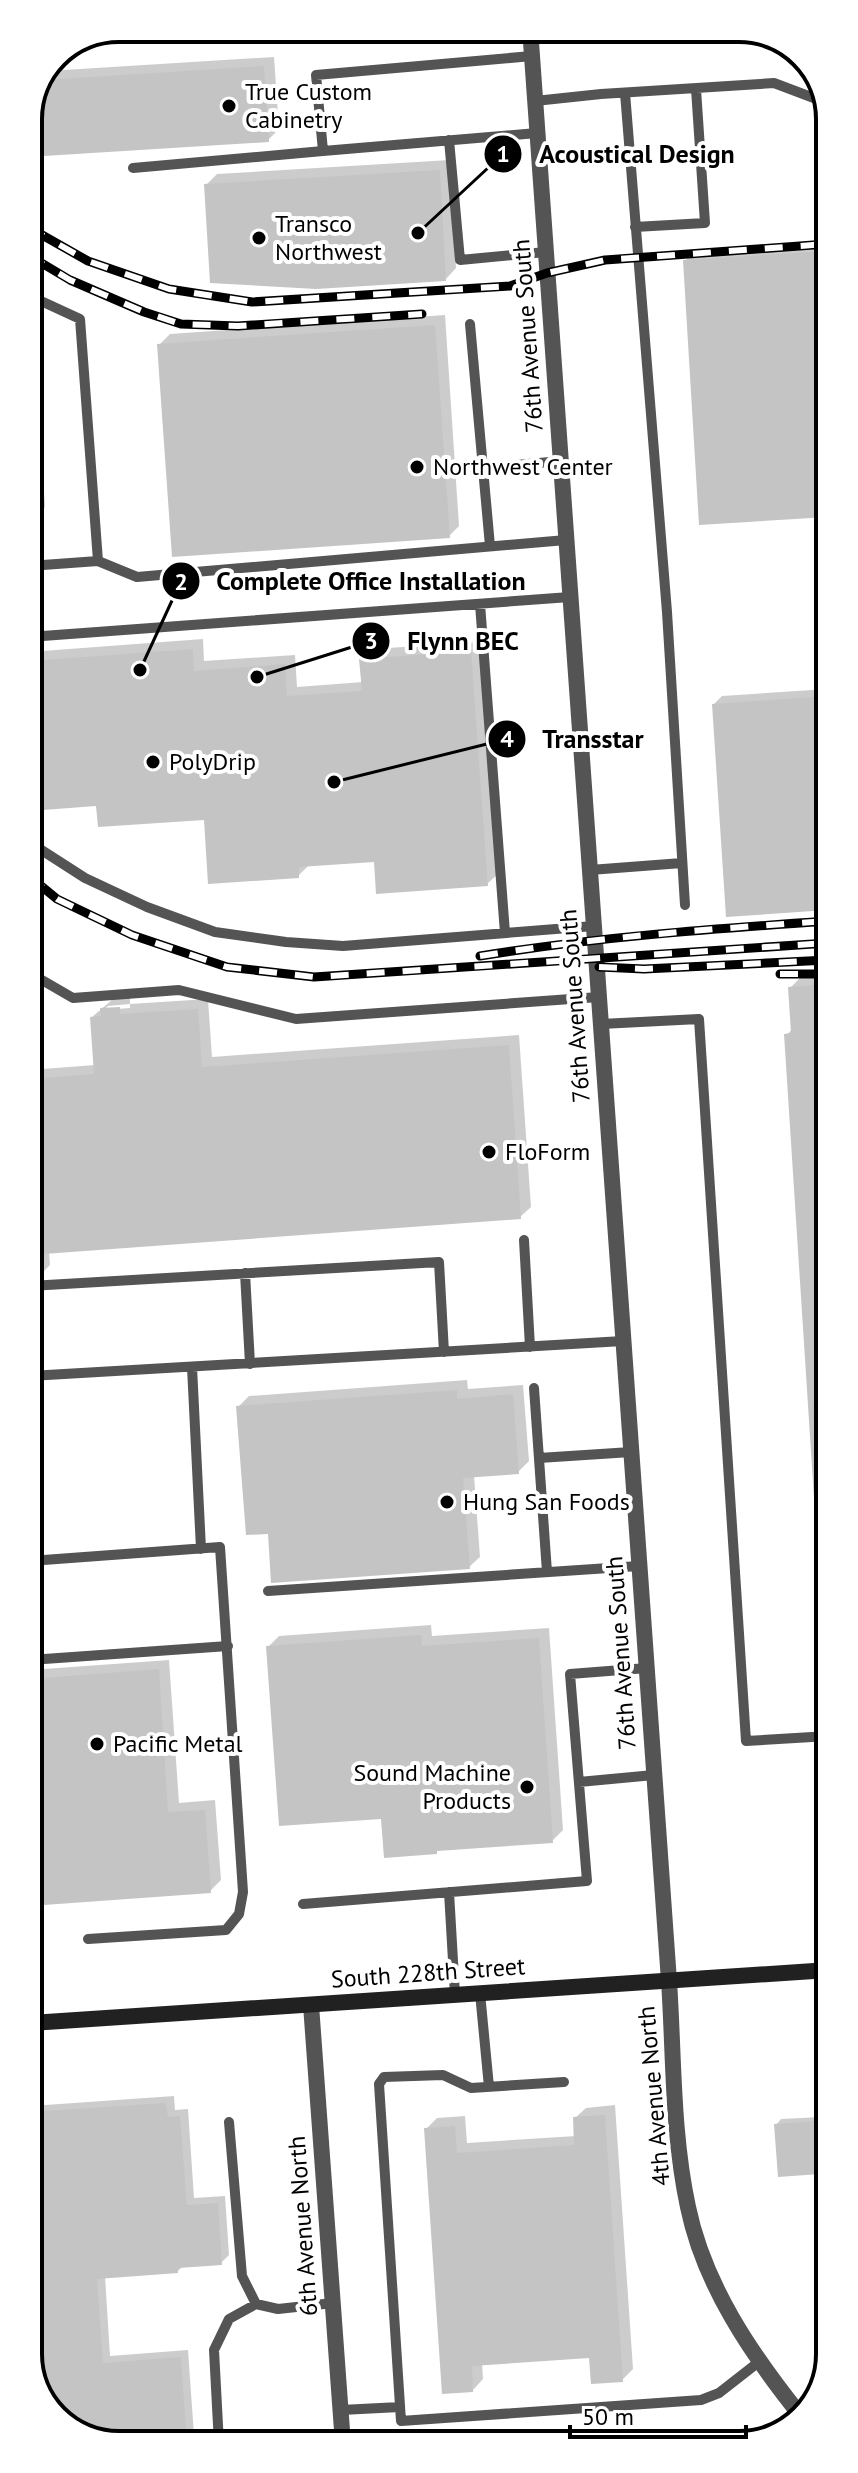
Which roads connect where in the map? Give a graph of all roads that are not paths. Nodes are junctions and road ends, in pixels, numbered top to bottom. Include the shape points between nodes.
1 (531, 42) edge
2 (532, 56) junction
3 (696, 89) junction
4 (625, 93) junction
5 (813, 98) edge
6 (535, 101) junction
7 (537, 133) junction
8 (449, 140) junction
9 (323, 151) junction
10 (133, 168) dead end
11 (635, 227) junction
12 (546, 252) junction
13 (42, 301) edge
14 (470, 324) dead end
15 (561, 461) junction
16 (483, 468) junction
17 (566, 540) junction
18 (490, 546) junction
19 (98, 561) junction
20 (42, 565) edge
21 (570, 597) junction
22 (480, 604) junction
23 (42, 636) edge
24 (42, 850) edge
25 (682, 863) junction
26 (590, 870) junction
27 (685, 905) dead end
28 (594, 926) junction
29 (505, 933) junction
30 (42, 980) edge
31 (599, 997) junction
32 (601, 1024) junction
33 (524, 1240) dead end
34 (245, 1273) junction
35 (42, 1285) edge
36 (623, 1341) junction
37 (530, 1347) junction
38 (444, 1352) junction
39 (250, 1364) junction
40 (192, 1367) junction
41 (42, 1375) edge
42 (534, 1388) dead end
43 (631, 1452) junction
44 (539, 1458) junction
45 (201, 1549) junction
46 (42, 1560) edge
47 (639, 1566) junction
48 (547, 1572) junction
49 (268, 1591) dead end
50 (228, 1646) junction
51 (42, 1659) edge
52 (647, 1668) junction
53 (816, 1737) edge
54 (654, 1775) junction
55 (579, 1782) junction
56 (449, 1892) junction
57 (303, 1904) dead end
58 (88, 1939) dead end
59 (816, 1971) edge
60 (669, 1981) junction
61 (480, 1993) junction
62 (455, 1995) junction
63 (311, 2005) junction
64 (42, 2022) edge
65 (564, 2082) dead end
66 (489, 2087) junction
67 (229, 2122) dead end
68 (333, 2303) junction
69 (256, 2304) junction
70 (760, 2361) junction
71 (400, 2407) junction
72 (794, 2407) edge
73 (341, 2410) junction
74 (218, 2431) edge
75 (342, 2431) edge

1 - 2 street, 76th Avenue South
2 - 6 street, 76th Avenue South
2 - 9 lane via 316,75
3 - 4 lane
3 - 5 lane via 774,83
3 - 11 lane via 705,223
4 - 6 lane
4 - 11 lane
6 - 7 street, 76th Avenue South
7 - 8 lane
7 - 12 street, 76th Avenue South
8 - 9 lane
8 - 12 lane via 460,260
9 - 10 lane
11 - 25 lane
12 - 15 street, 76th Avenue South
13 - 19 lane via 80,319
14 - 16 lane
15 - 16 lane
15 - 17 street, 76th Avenue South
16 - 18 lane
17 - 18 lane
17 - 21 street, 76th Avenue South
18 - 19 lane via 137,577
19 - 20 lane
21 - 22 lane
21 - 26 street, 76th Avenue South
22 - 23 lane
22 - 29 lane
24 - 29 lane via 85,878 215,932 343,946
25 - 26 lane
25 - 27 lane
26 - 28 street, 76th Avenue South
28 - 29 lane
28 - 31 street, 76th Avenue South
30 - 31 lane via 73,998 179,990 296,1019
31 - 32 street, 76th Avenue South
32 - 36 street, 76th Avenue South
32 - 53 lane via 699,1019 746,1741
33 - 37 lane
34 - 35 lane
34 - 38 lane via 439,1262
34 - 39 lane
36 - 37 lane
36 - 43 street, 76th Avenue South
37 - 38 lane
38 - 39 lane
39 - 40 lane
40 - 41 lane
40 - 45 lane
42 - 44 lane
43 - 44 lane
43 - 47 street, 76th Avenue South
44 - 48 lane
45 - 46 lane
45 - 50 lane via 220,1547
47 - 48 lane
47 - 52 street, 76th Avenue South
48 - 49 lane
50 - 51 lane
50 - 58 lane via 243,1892 239,1914 226,1930
52 - 54 street, 76th Avenue South
52 - 55 lane via 570,1674
54 - 55 lane
54 - 60 street, 76th Avenue South
55 - 56 lane via 587,1881
56 - 57 lane
56 - 62 lane
59 - 60 main road, South 228th Street
60 - 61 main road, South 228th Street
60 - 70 street, 4th Avenue North via 678,2152 688,2210 732,2318
61 - 62 main road, South 228th Street
61 - 66 lane
62 - 63 main road, South 228th Street
63 - 64 main road, South 228th Street
63 - 68 street, 6th Avenue North
65 - 66 lane
66 - 71 lane via 471,2088 443,2075 384,2077 379,2084
67 - 69 lane via 242,2276
68 - 69 lane via 278,2309
68 - 73 street, 6th Avenue North
69 - 74 lane via 229,2319 214,2350
70 - 71 lane via 719,2393 701,2400 401,2421
70 - 72 street, 4th Avenue North
71 - 73 lane
73 - 75 street, 6th Avenue North

